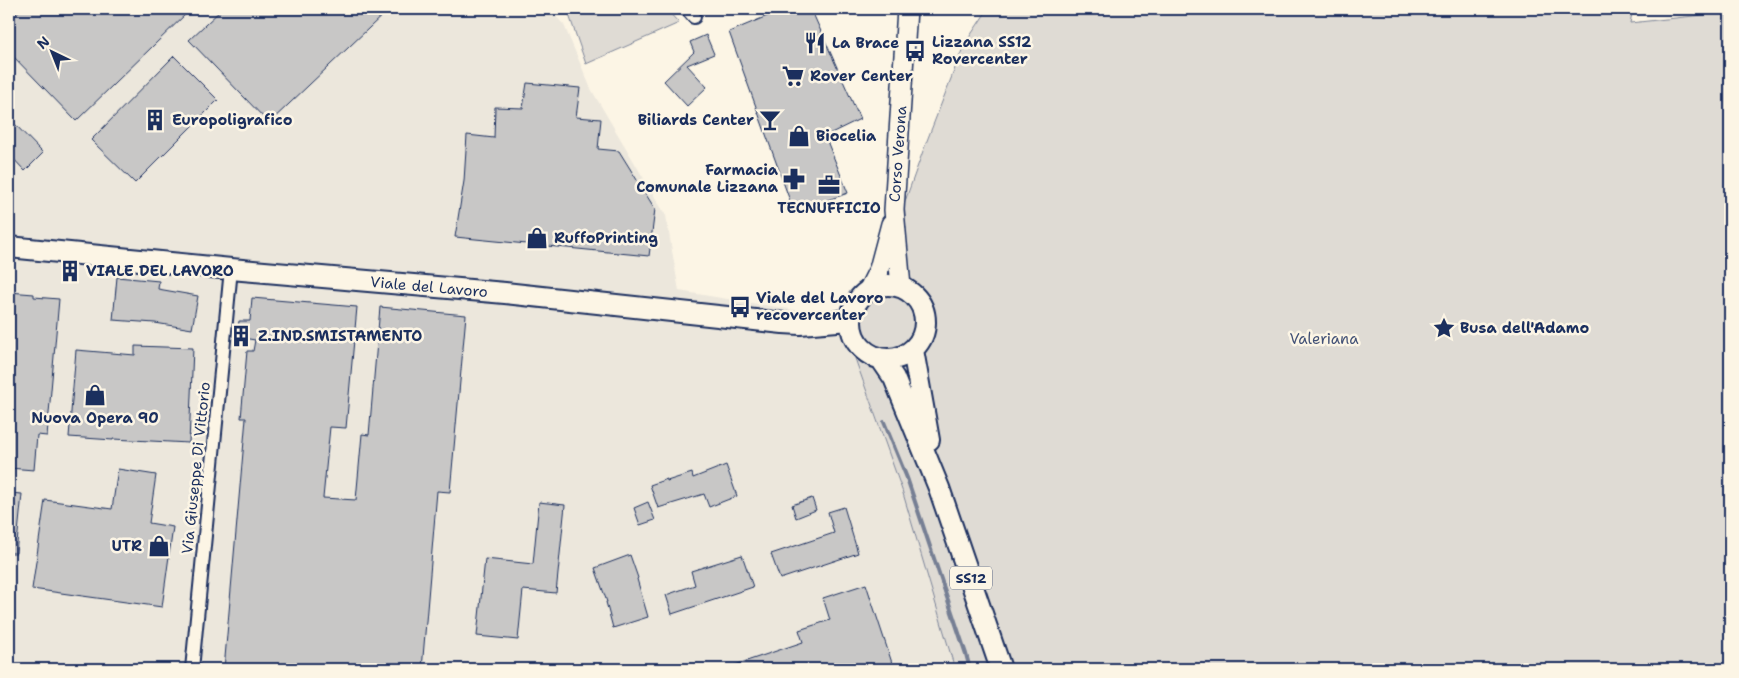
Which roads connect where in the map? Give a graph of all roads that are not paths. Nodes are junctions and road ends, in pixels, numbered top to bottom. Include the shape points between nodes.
1 (907, 9) edge
2 (894, 210) junction
3 (9, 247) edge
4 (232, 269) junction
5 (901, 286) junction
6 (869, 289) junction
7 (850, 320) junction
8 (913, 350) junction
9 (881, 359) junction
10 (939, 488) junction
11 (192, 669) edge
12 (1001, 669) edge

1 - 2 main road, Corso Verona
2 - 5 main road
2 - 6 main road via 879,269
3 - 4 main road, Viale del Lavoro
4 - 7 main road, Viale del Lavoro via 783,323
4 - 11 street, Via Giuseppe Di Vittorio
5 - 6 main road via 885,284
5 - 8 main road via 912,293 925,315 921,340
6 - 7 main road via 859,297
7 - 9 main road, SS12 via 858,345
8 - 9 main road via 903,356
8 - 10 main road, SS12
9 - 10 main road, SS12 via 894,378
10 - 12 main road, SS12

